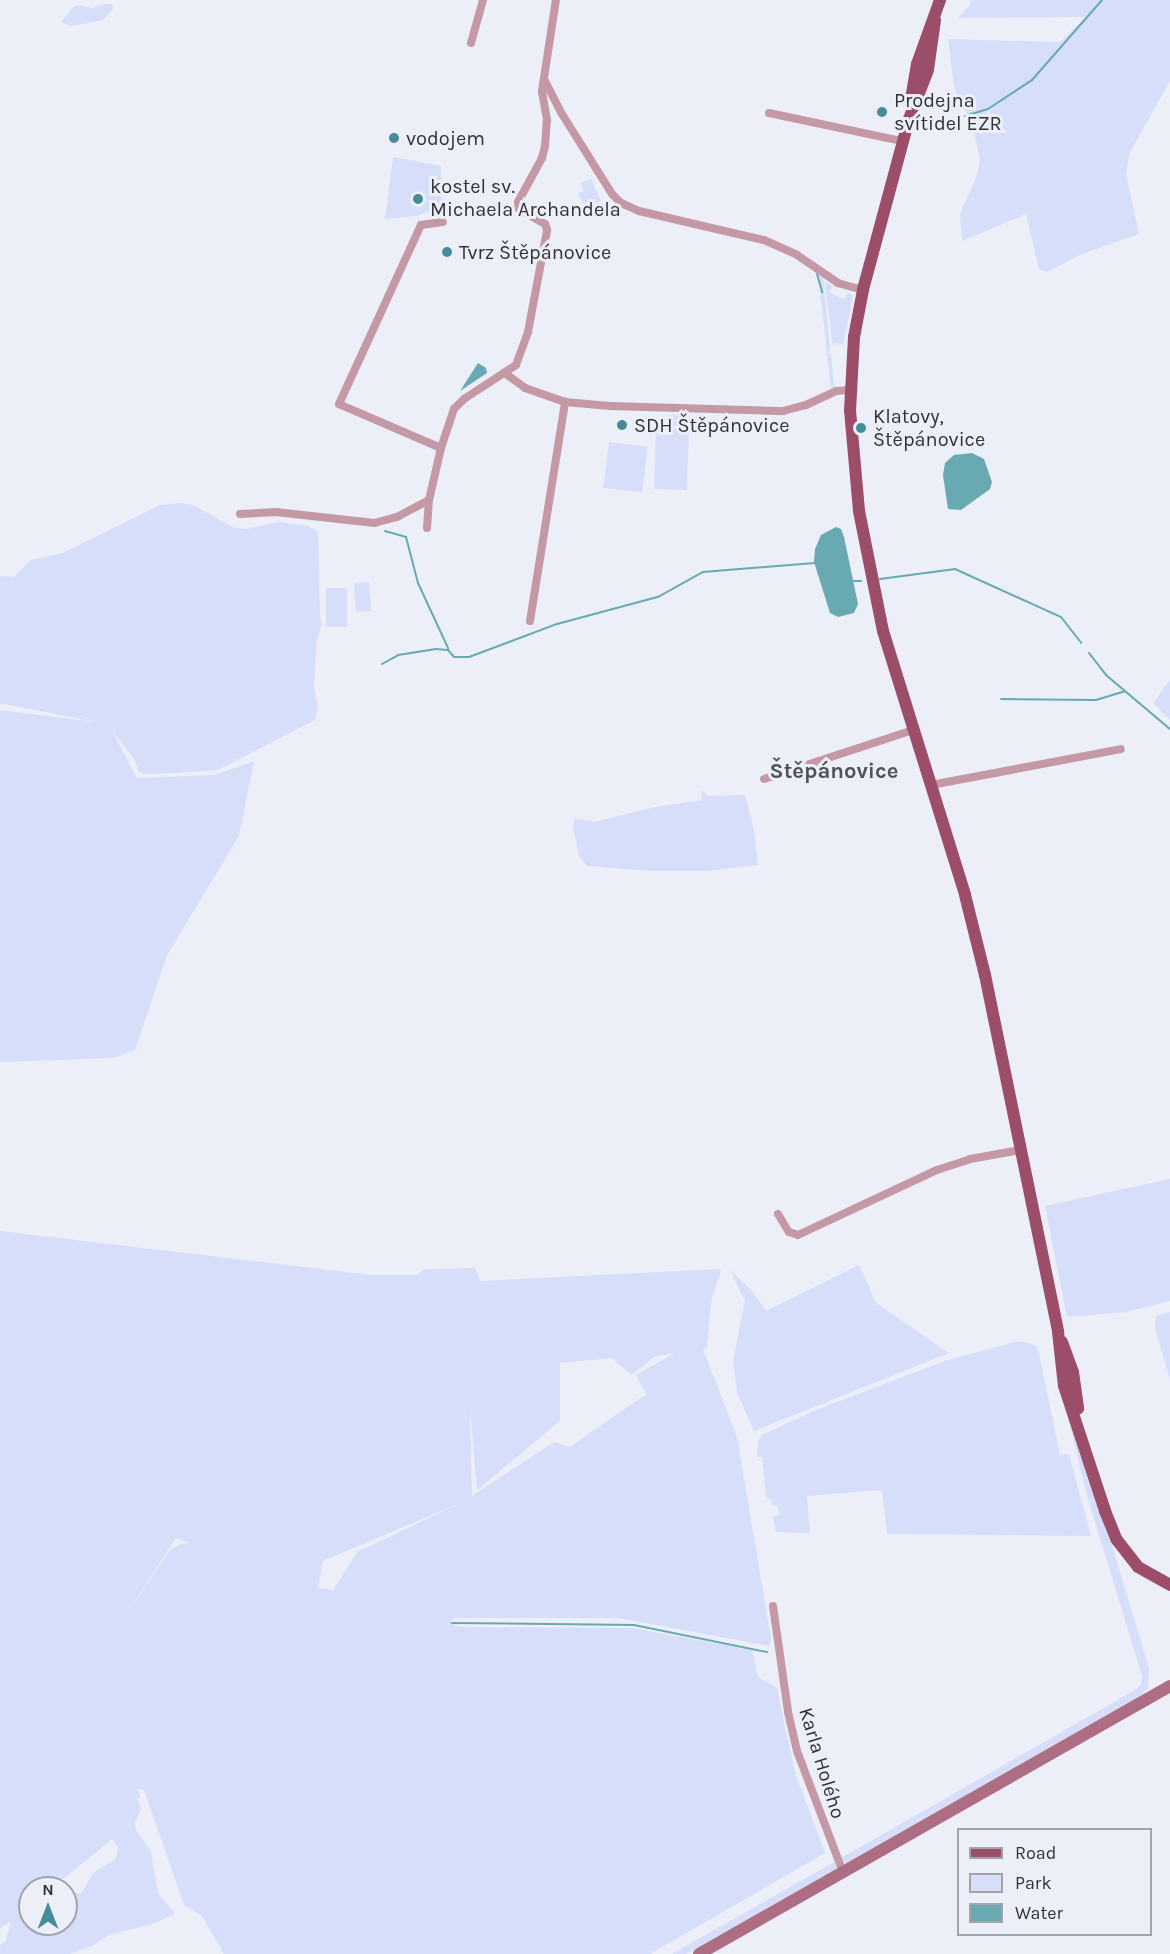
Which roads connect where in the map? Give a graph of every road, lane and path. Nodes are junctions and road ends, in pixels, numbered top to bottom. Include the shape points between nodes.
1 (483, 0) edge
2 (556, 0) edge
3 (940, 0) edge
4 (471, 43) dead end
5 (544, 79) junction
6 (769, 113) dead end
7 (902, 141) junction
8 (442, 222) dead end
9 (863, 290) junction
10 (506, 374) junction
11 (850, 390) junction
12 (565, 402) junction
13 (441, 448) junction
14 (429, 500) junction
15 (240, 514) dead end
16 (427, 528) dead end
17 (530, 621) dead end
18 (913, 730) junction
19 (1121, 749) dead end
20 (764, 779) dead end
21 (931, 785) junction
22 (1020, 1150) junction
23 (778, 1214) dead end
24 (1170, 1585) edge
25 (773, 1606) dead end
26 (1170, 1686) edge
27 (843, 1872) junction
28 (699, 1954) edge

1 - 4 street
2 - 5 street
3 - 7 main road via 928,70
5 - 9 street via 562,114 621,203 639,211 764,240 797,255 838,283
5 - 10 street via 542,91 548,120 545,146 517,204 545,224 547,230 526,343 516,365
6 - 7 street
7 - 9 main road
8 - 13 street via 421,226 339,404
9 - 11 main road
10 - 12 street via 525,388
10 - 13 street via 458,404
11 - 12 street via 836,391 783,411
11 - 18 main road via 855,479 868,566
12 - 17 street
13 - 14 street
14 - 15 street via 397,517 374,523 276,512
14 - 16 street
18 - 20 street
18 - 21 main road
19 - 21 street
21 - 22 main road via 976,939
22 - 23 street via 937,1170 798,1235 789,1232
22 - 24 main road via 1058,1332 1072,1372 1080,1428 1105,1511 1122,1548 1145,1572
25 - 27 street, Karla Holého via 797,1751
26 - 27 main road
27 - 28 main road

